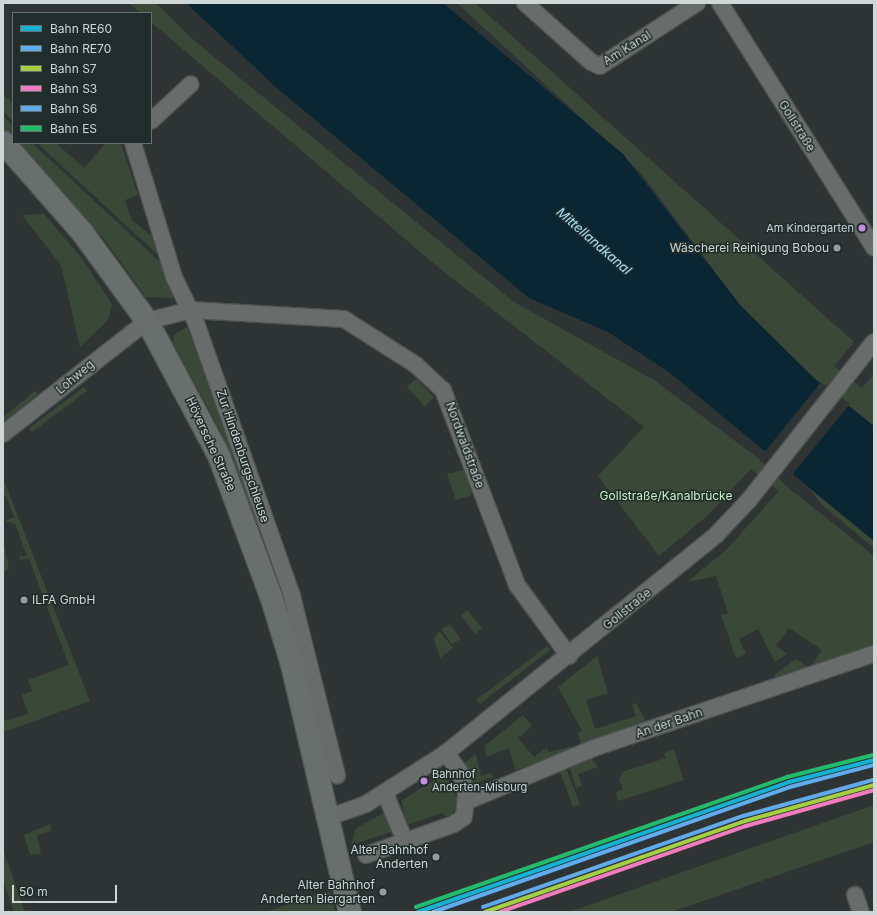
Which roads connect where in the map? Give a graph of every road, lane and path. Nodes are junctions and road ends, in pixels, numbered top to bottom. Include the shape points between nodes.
1 (525, 3) edge
2 (697, 3) edge
3 (720, 3) edge
4 (191, 84) dead end
5 (152, 120) edge
6 (3, 142) edge
7 (133, 144) edge
8 (874, 248) edge
9 (191, 310) junction
10 (147, 321) junction
11 (872, 349) edge
12 (3, 434) edge
13 (874, 654) edge
14 (569, 656) junction
15 (446, 753) junction
16 (337, 775) dead end
17 (385, 793) junction
18 (468, 801) junction
19 (329, 816) junction
20 (405, 841) junction
21 (366, 855) dead end
22 (855, 895) dead end
23 (350, 912) edge
24 (861, 912) edge

1 - 2 street, Am Kanal via 591,62 600,66
3 - 8 street, Gollstraße
4 - 5 street
6 - 10 main road, Höversche Straße via 82,232
7 - 9 street, Zur Hindenburgschleuse via 174,277
9 - 10 street, Nordwaldstraße
9 - 14 street, Nordwaldstraße via 344,319 430,376 450,401 517,585
9 - 16 street, Zur Hindenburgschleuse via 299,615
10 - 12 street, Lohweg
10 - 19 main road, Höversche Straße via 213,443 248,529 292,665
11 - 14 street, Gollstraße via 765,480 717,534
13 - 18 street, An der Bahn via 594,748
14 - 15 street, Gollstraße
15 - 17 street, Gollstraße
15 - 18 street via 460,772
17 - 19 street, Gollstraße via 352,810
17 - 20 street
18 - 20 street via 464,817 454,824
19 - 23 main road, Höversche Straße
20 - 21 street
22 - 24 street

